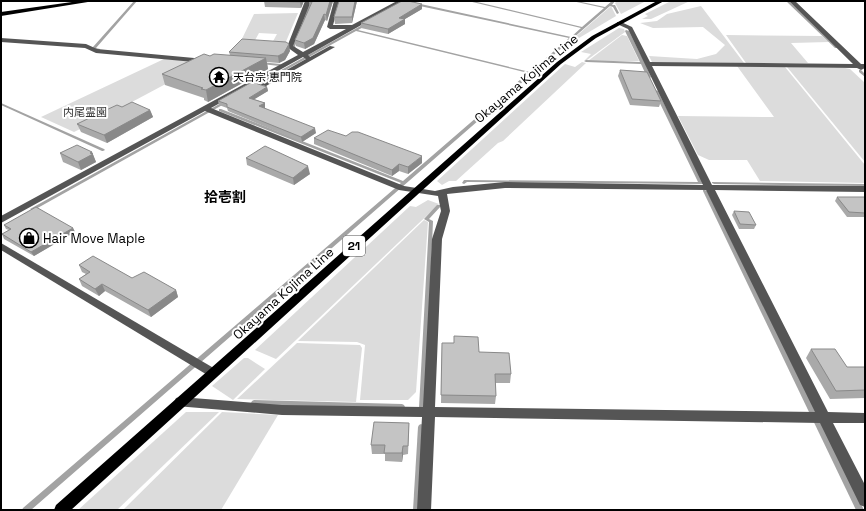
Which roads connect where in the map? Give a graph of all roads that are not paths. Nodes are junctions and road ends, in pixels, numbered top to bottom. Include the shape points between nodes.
1 (91, 1) edge
2 (308, 1) edge
3 (337, 1) edge
4 (401, 1) edge
5 (661, 1) edge
6 (792, 1) edge
7 (1, 14) edge
8 (619, 23) junction
9 (357, 29) junction
10 (1, 40) edge
11 (307, 56) junction
12 (214, 61) edge
13 (647, 64) junction
14 (265, 65) edge
15 (862, 66) edge
16 (280, 67) junction
17 (865, 72) edge
18 (264, 85) edge
19 (209, 110) junction
20 (709, 187) junction
21 (865, 189) edge
22 (415, 191) junction
23 (442, 194) junction
24 (1, 220) edge
25 (1, 246) edge
26 (213, 373) junction
27 (180, 402) junction
28 (428, 408) junction
29 (818, 418) junction
30 (865, 418) edge
31 (865, 500) edge
32 (60, 510) edge
33 (424, 510) edge

1 - 7 main road
2 - 11 street via 290,47
3 - 9 street via 330,27
4 - 9 street
5 - 8 main road, Okayama Kojima Line / 21
6 - 15 street
8 - 13 street via 630,28
8 - 22 main road, Okayama Kojima Line / 21 via 594,37 558,63
9 - 11 street
10 - 12 street via 86,46 96,51
11 - 16 street
11 - 18 street
13 - 15 street
13 - 20 street
14 - 16 street
15 - 17 street
16 - 19 street
19 - 22 street via 399,187
19 - 24 street
20 - 21 street
20 - 23 street via 505,185 453,190
20 - 29 street
22 - 23 street
22 - 26 main road, Okayama Kojima Line / 21
23 - 28 street via 446,210 437,239
25 - 26 street
26 - 27 main road, Okayama Kojima Line / 21
27 - 28 street via 282,410
27 - 32 main road, Okayama Kojima Line / 21
28 - 29 street
28 - 33 street
29 - 30 street
29 - 31 street

